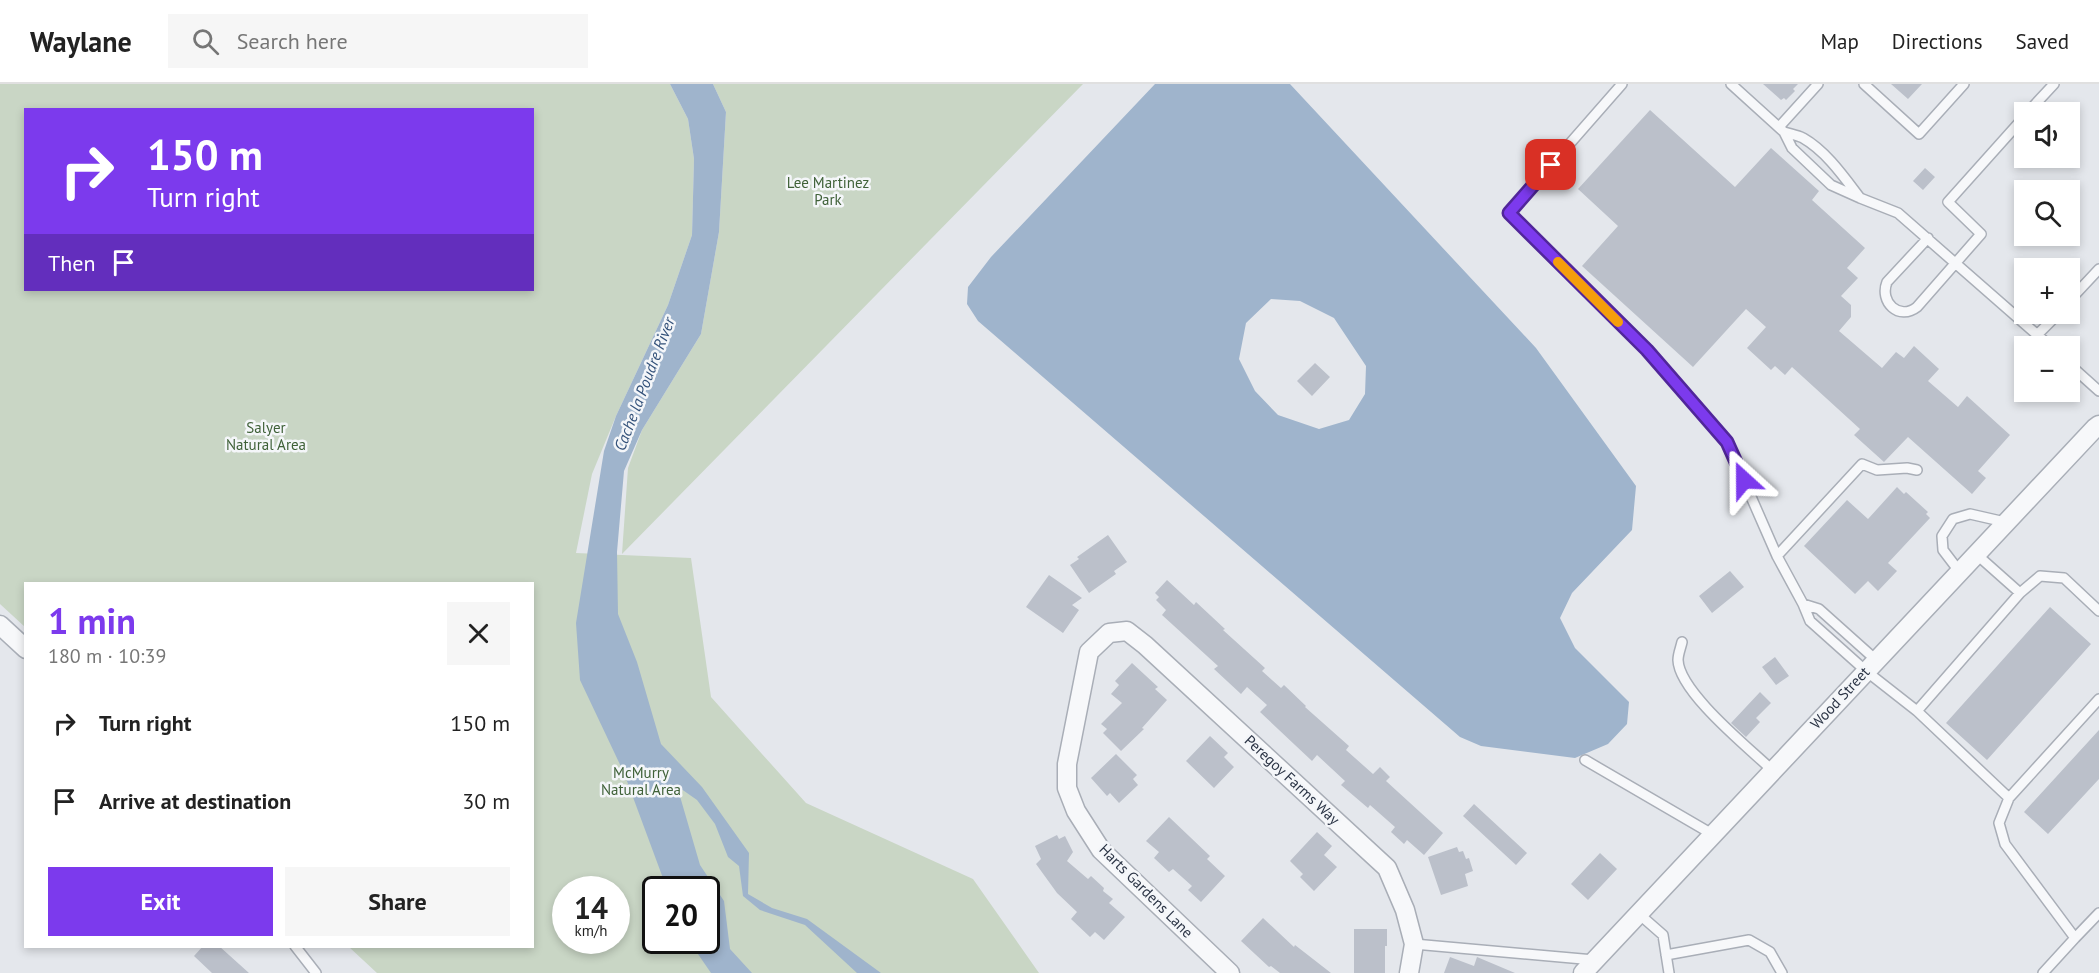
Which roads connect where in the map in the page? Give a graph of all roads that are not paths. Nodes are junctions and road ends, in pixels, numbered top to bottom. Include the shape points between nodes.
1 (1622, 84) edge
2 (1731, 84) edge
3 (1818, 84) edge
4 (1864, 84) edge
5 (1964, 84) edge
6 (2054, 84) edge
7 (2037, 102) edge
8 (2014, 128) edge
9 (1782, 129) junction
10 (1860, 198) junction
11 (1928, 238) junction
12 (1956, 263) junction
13 (2099, 269) edge
14 (2080, 289) edge
15 (2048, 324) edge
16 (2037, 335) joint
17 (2080, 374) edge
18 (2099, 391) edge
19 (2099, 425) edge
20 (1917, 470) dead end
21 (2005, 522) junction
22 (1975, 554) junction
23 (1777, 556) junction
24 (1959, 571) junction
25 (2020, 593) junction
26 (1803, 604) junction
27 (2099, 611) edge
28 (0, 625) edge
29 (1109, 633) joint
30 (1682, 642) dead end
31 (24, 647) edge
32 (1871, 665) junction
33 (2099, 699) edge
34 (1917, 711) junction
35 (1586, 760) dead end
36 (1772, 770) junction
37 (2010, 798) junction
38 (1712, 834) junction
39 (2099, 913) edge
40 (1639, 914) junction
41 (2075, 938) junction
42 (1414, 944) junction
43 (297, 948) edge
44 (1666, 955) junction
45 (1589, 966) edge
46 (316, 973) edge
47 (1230, 973) edge
48 (1409, 973) edge
49 (1669, 973) edge
50 (1782, 973) edge
51 (2043, 973) edge

1 - 23 lane via 1509,213 1647,350 1727,442
2 - 9 lane
3 - 9 lane
4 - 5 lane via 1919,134
6 - 7 lane
8 - 12 lane via 1948,202 1981,234
9 - 10 lane via 1803,138 1819,152
9 - 10 lane via 1792,148 1831,185
10 - 11 lane via 1898,213
11 - 12 lane
11 - 12 lane via 1887,282 1884,290 1889,305 1905,313 1912,311
12 - 16 lane
13 - 14 lane
15 - 16 lane
17 - 18 lane
19 - 21 street, Wood Street
20 - 23 lane via 1877,470 1862,464
21 - 22 street, Wood Street
21 - 24 lane via 1970,514 1953,519 1942,536 1943,550
22 - 24 street, Wood Street
22 - 25 lane
23 - 26 lane
24 - 32 street, Wood Street
25 - 27 lane via 2040,576 2064,578
25 - 34 lane
26 - 32 lane via 1819,609
26 - 32 lane via 1810,621
28 - 31 street
29 - 42 street, Peregoy Farms Way via 1127,631 1145,645 1387,868
29 - 47 street, Harts Gardens Lane via 1089,652 1067,764 1067,788 1076,811 1101,850
30 - 36 lane via 1678,660 1684,679 1719,721
32 - 34 lane
32 - 36 street, Wood Street
33 - 37 lane
34 - 37 lane
35 - 38 lane
36 - 38 street, Wood Street
37 - 41 lane via 1999,823 2005,844
38 - 40 street, Wood Street
39 - 41 lane
40 - 44 lane via 1663,935
40 - 45 street, Wood Street
41 - 51 lane
42 - 45 lane
42 - 48 street, Peregoy Farms Way
43 - 46 lane
44 - 49 lane
44 - 50 lane via 1749,940 1770,952

